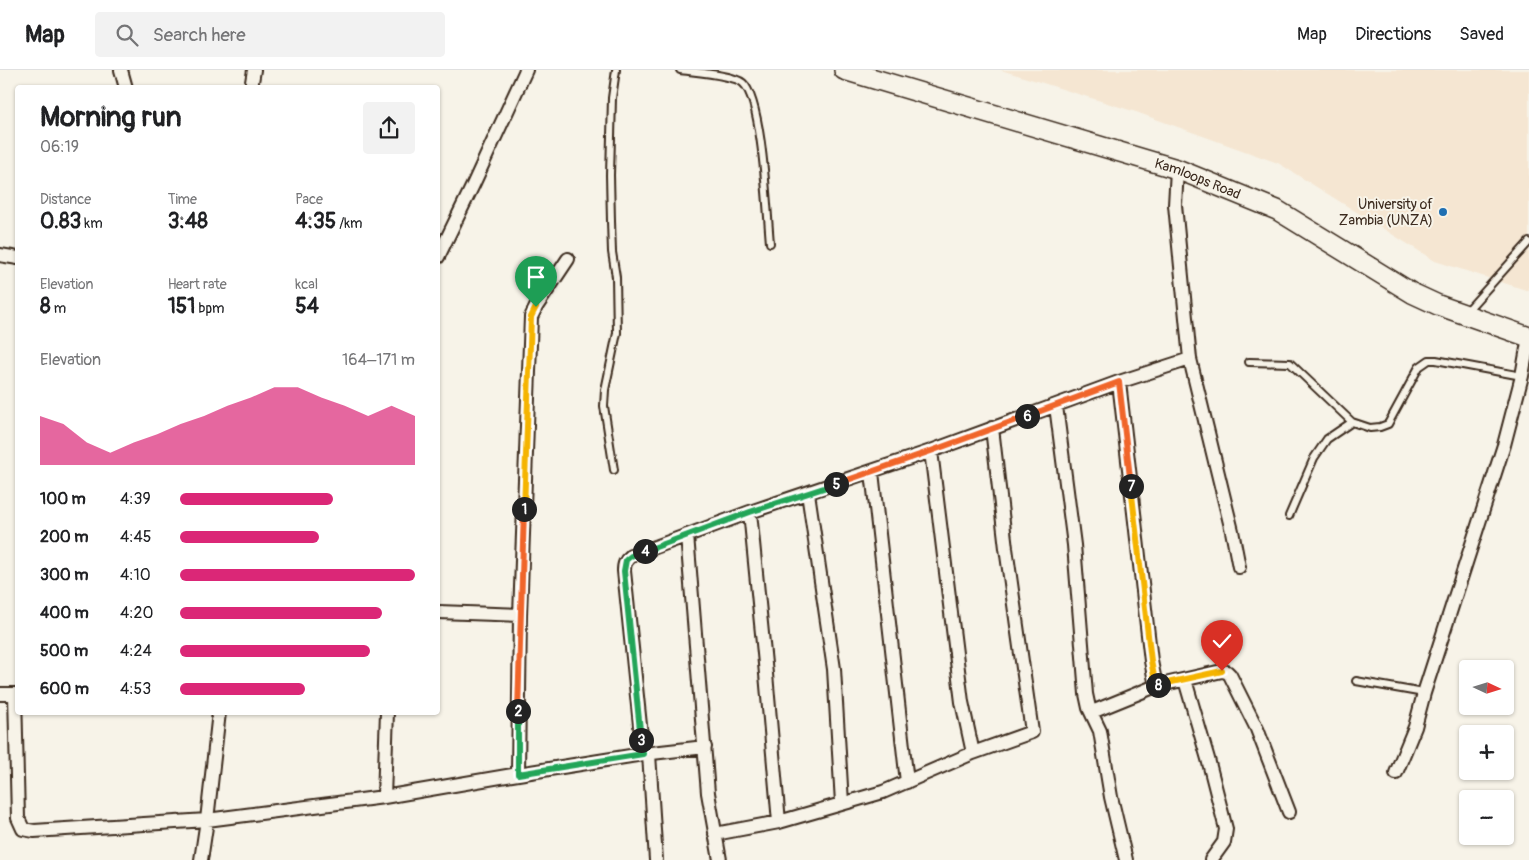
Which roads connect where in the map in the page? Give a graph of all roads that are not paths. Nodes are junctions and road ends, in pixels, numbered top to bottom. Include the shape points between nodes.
1 (121, 70) edge
2 (254, 70) edge
3 (526, 70) edge
4 (616, 70) edge
5 (680, 70) edge
6 (844, 70) edge
7 (125, 85) edge
8 (252, 85) edge
9 (1177, 169) junction
10 (1529, 242) edge
11 (770, 243) dead end
12 (440, 253) edge
13 (0, 255) edge
14 (15, 258) edge
15 (568, 259) dead end
16 (1464, 313) junction
17 (1529, 337) edge
18 (1190, 359) junction
19 (1250, 362) dead end
20 (1522, 376) junction
21 (1119, 382) junction
22 (1056, 406) junction
23 (1352, 422) junction
24 (992, 428) junction
25 (931, 451) junction
26 (614, 470) dead end
27 (872, 472) junction
28 (808, 493) junction
29 (750, 512) junction
30 (1289, 516) dead end
31 (687, 535) junction
32 (1239, 567) dead end
33 (440, 612) edge
34 (520, 615) junction
35 (1185, 680) junction
36 (1356, 681) dead end
37 (1156, 686) junction
38 (1424, 693) junction
39 (0, 694) edge
40 (15, 694) edge
41 (1092, 712) junction
42 (16, 715) edge
43 (219, 715) edge
44 (387, 715) edge
45 (704, 747) junction
46 (974, 753) junction
47 (646, 754) junction
48 (1396, 772) dead end
49 (518, 774) junction
50 (907, 782) junction
51 (384, 797) junction
52 (842, 803) junction
53 (1289, 812) dead end
54 (207, 820) junction
55 (779, 822) junction
56 (715, 834) junction
57 (201, 860) edge
58 (656, 860) edge
59 (720, 860) edge
60 (1126, 860) edge
61 (1211, 860) edge

1 - 7 street
2 - 8 street
3 - 12 street
4 - 26 lane via 610,175 617,332 604,406
5 - 11 lane via 730,77 743,82 751,94 765,180
6 - 9 main road, Kamloops Road
9 - 16 main road, Kamloops Road via 1277,210 1412,292
9 - 18 street via 1175,205
10 - 16 lane
13 - 14 street
15 - 34 street via 531,317
16 - 17 main road, Kamloops Road
17 - 20 street
18 - 21 street
18 - 32 street
19 - 23 lane via 1290,364
20 - 23 lane via 1428,360 1419,367 1388,424 1370,428
20 - 38 street via 1504,445
21 - 22 street
21 - 37 street
22 - 24 street
22 - 41 street via 1074,545 1086,694
23 - 30 lane via 1327,439 1314,458
24 - 25 street
24 - 46 street via 1032,732
25 - 27 street
25 - 46 street via 962,702
27 - 28 street
27 - 50 street
28 - 29 street
28 - 52 street via 834,670
29 - 31 street
29 - 55 street
31 - 45 street
31 - 47 street via 631,556 624,565
33 - 34 street
34 - 49 street
35 - 37 street
35 - 53 street via 1222,671 1230,675 1257,729
35 - 61 street via 1226,829 1224,842
36 - 38 lane
37 - 41 street
38 - 48 street via 1415,727
39 - 40 street
41 - 60 street via 1100,731
42 - 54 street via 18,818 22,829 34,831
43 - 54 street
44 - 51 street
45 - 47 street
45 - 56 street
46 - 50 street
47 - 49 street
47 - 58 street
49 - 51 street
50 - 52 street
51 - 54 street
52 - 55 street
54 - 57 street
55 - 56 street
56 - 59 street

